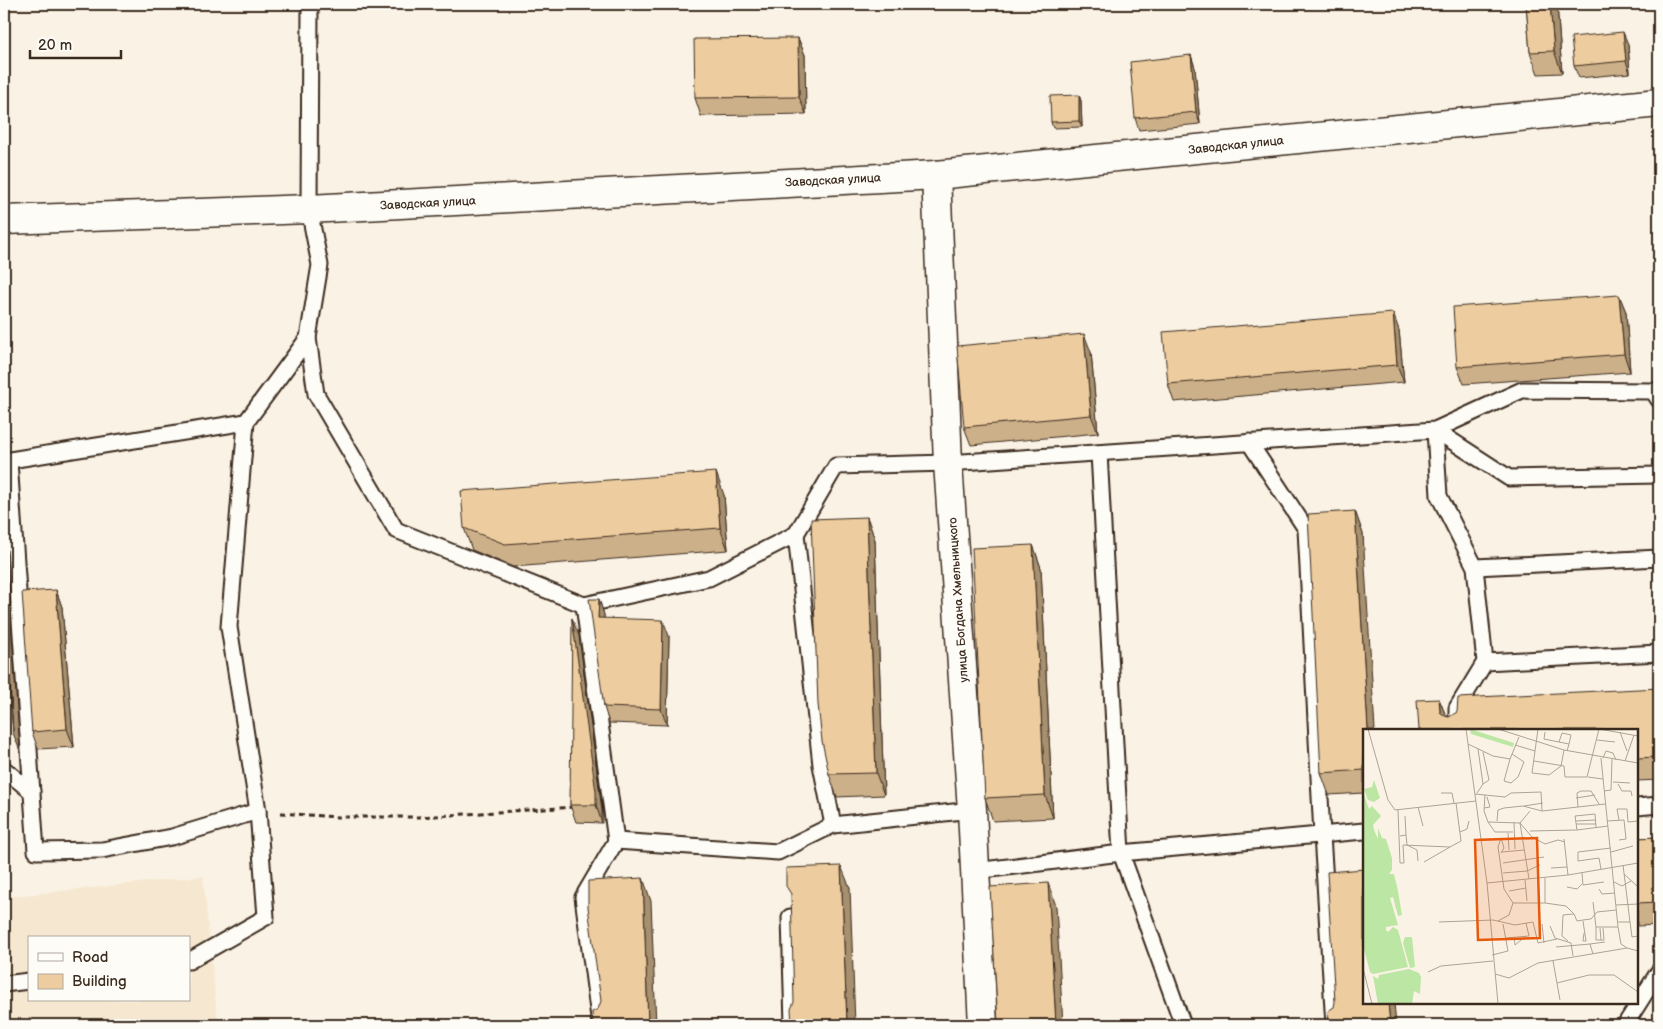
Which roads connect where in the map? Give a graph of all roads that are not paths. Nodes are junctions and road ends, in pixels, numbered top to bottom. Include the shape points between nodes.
1 (310, 4) edge
2 (1659, 104) edge
3 (936, 175) junction
4 (309, 209) junction
5 (4, 220) edge
6 (308, 338) junction
7 (1659, 400) edge
8 (246, 422) junction
9 (1435, 430) junction
10 (1249, 442) junction
11 (1099, 453) junction
12 (6, 461) edge
13 (948, 463) junction
14 (1659, 475) edge
15 (796, 534) junction
16 (1659, 558) edge
17 (1474, 567) junction
18 (11, 603) edge
19 (584, 605) junction
20 (1659, 653) edge
21 (1485, 662) junction
22 (1457, 729) edge
23 (4, 769) edge
24 (32, 792) junction
25 (1659, 804) edge
26 (1638, 807) edge
27 (972, 810) junction
28 (258, 811) junction
29 (833, 825) junction
30 (1363, 831) edge
31 (1322, 835) junction
32 (616, 841) junction
33 (1121, 853) junction
34 (975, 871) junction
35 (790, 917) edge
36 (190, 960) edge
37 (1659, 971) edge
38 (28, 981) edge
39 (4, 984) edge
40 (600, 1025) edge
41 (793, 1025) edge
42 (983, 1025) edge
43 (1183, 1025) edge
44 (1334, 1025) edge
45 (1625, 1025) edge

1 - 4 lane
2 - 3 street, Заводская улица
3 - 4 street, Заводская улица
3 - 13 street, улица Богдана Хмельницкого
4 - 5 street, Заводская улица
4 - 6 lane via 320,265
6 - 8 lane
6 - 19 lane via 316,394 396,530
7 - 9 lane via 1652,391 1522,390
8 - 12 lane
8 - 28 lane via 229,627
9 - 10 lane
9 - 14 lane via 1509,478
9 - 17 lane via 1439,496
10 - 11 lane
10 - 31 lane via 1306,529
11 - 13 lane
11 - 33 lane
12 - 18 lane
13 - 15 lane via 836,466
13 - 27 street, улица Богдана Хмельницкого
15 - 19 lane via 709,578
15 - 29 lane via 821,765
16 - 17 lane
17 - 21 lane
18 - 24 lane
19 - 32 lane
20 - 21 lane
21 - 22 lane via 1457,708
23 - 24 lane
24 - 28 lane via 36,851 102,850 172,837
25 - 26 lane
27 - 29 lane
27 - 34 street, улица Богдана Хмельницкого
28 - 36 lane via 266,917
29 - 32 lane via 778,852
30 - 31 lane
31 - 33 lane
31 - 44 lane
32 - 40 lane via 583,897
33 - 34 lane
33 - 43 lane
34 - 42 street, улица Богдана Хмельницкого
35 - 41 lane
37 - 45 lane
38 - 39 lane

